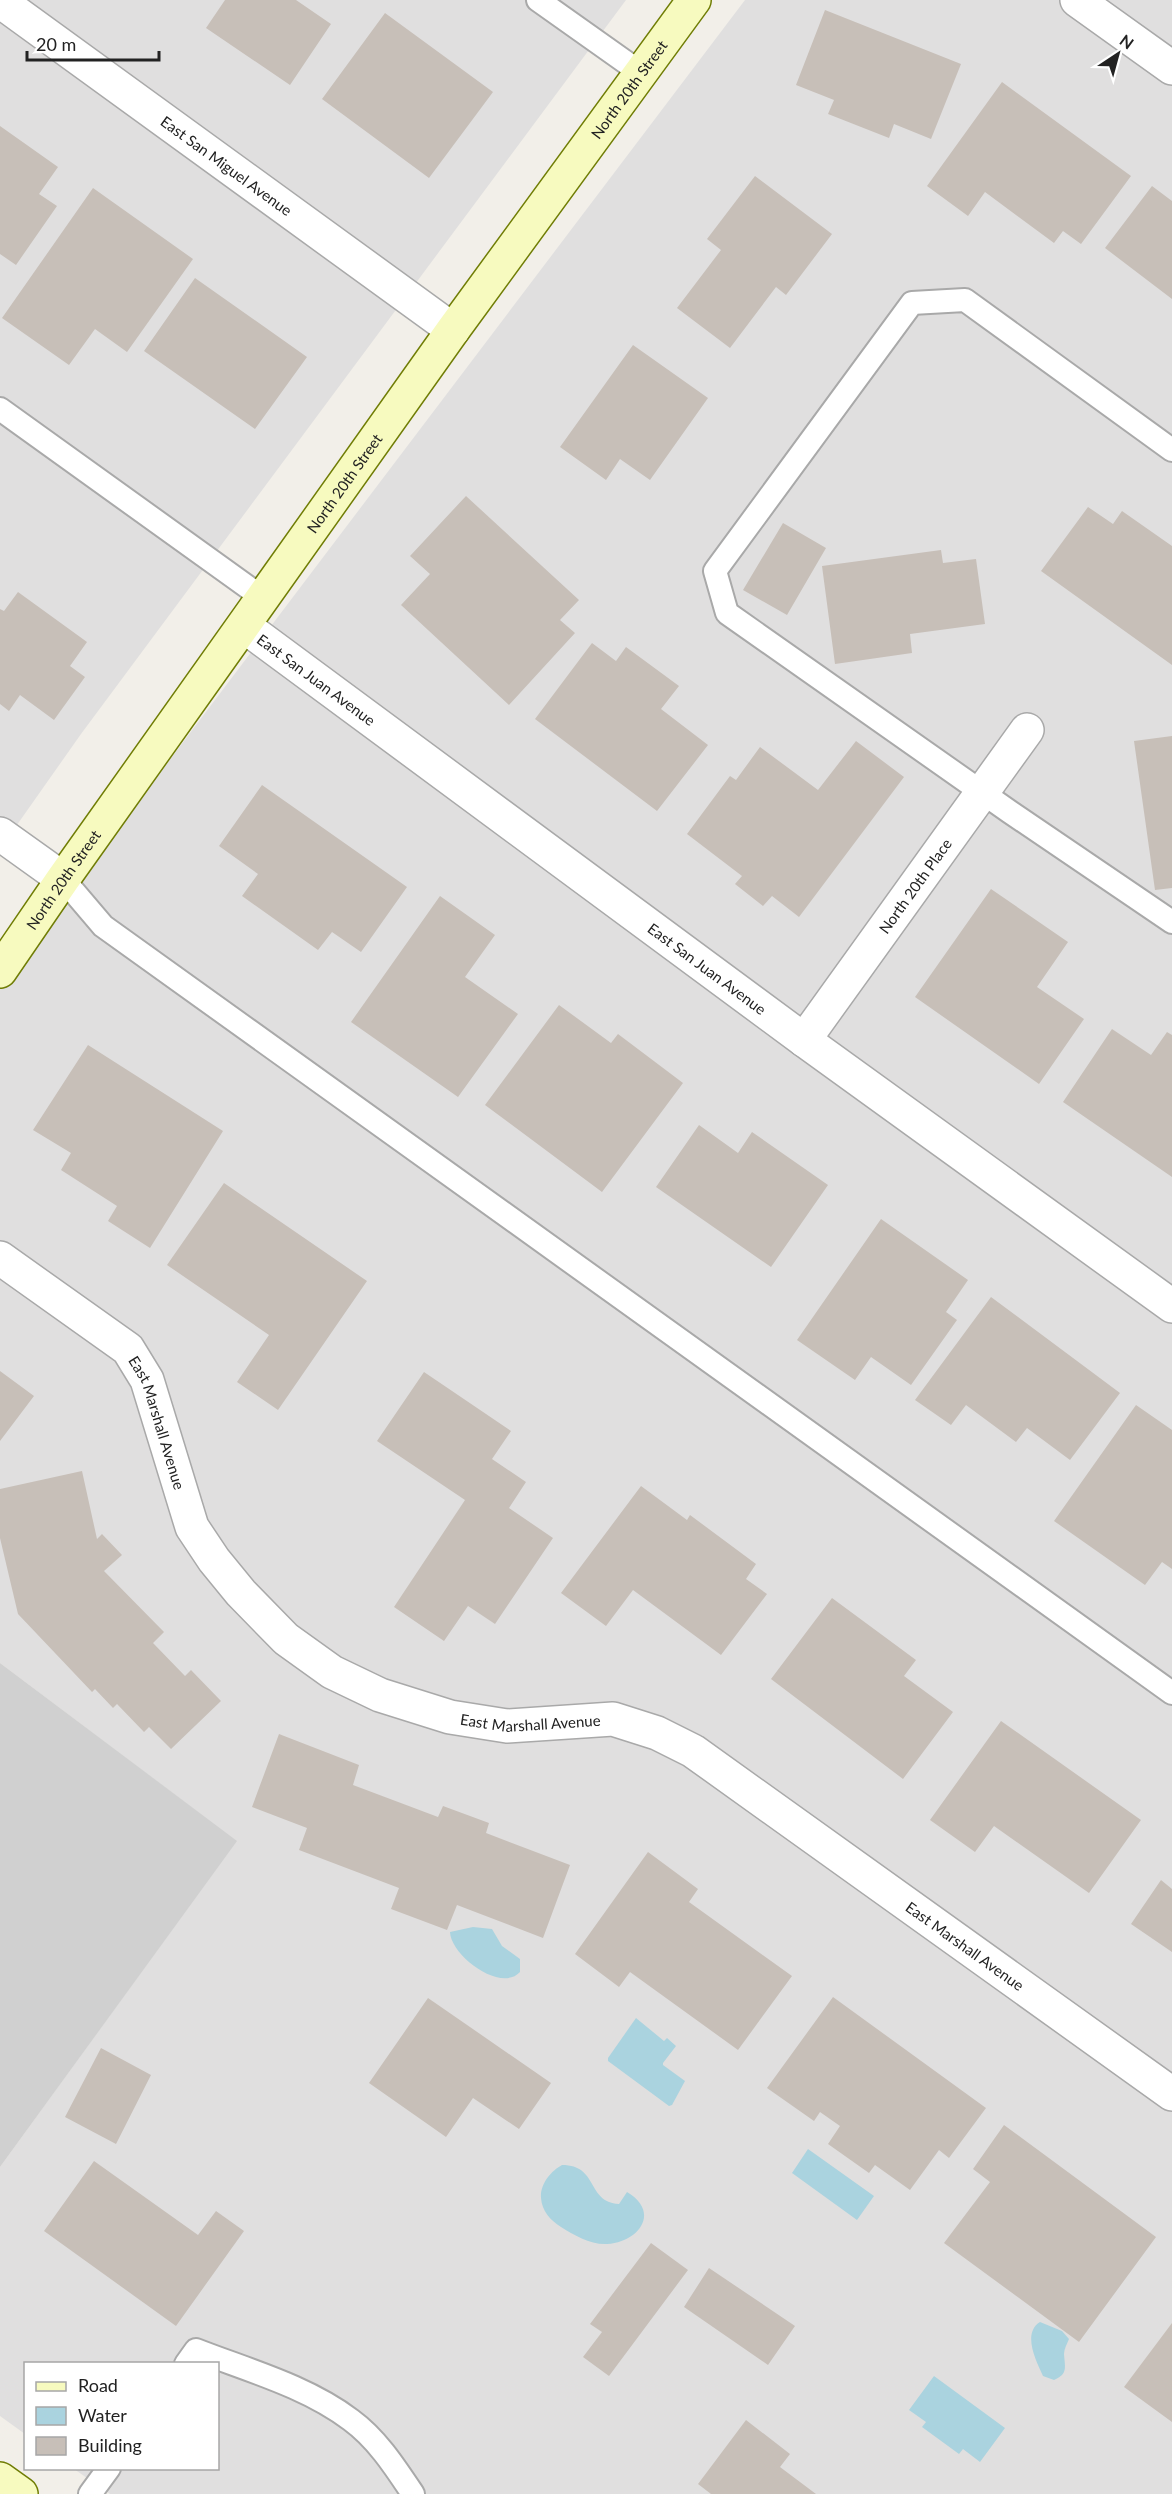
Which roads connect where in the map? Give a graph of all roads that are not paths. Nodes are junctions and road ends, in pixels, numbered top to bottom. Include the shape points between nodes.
1 (538, 0) edge
2 (694, 0) edge
3 (1077, 0) edge
4 (0, 1) edge
5 (1172, 68) edge
6 (641, 73) junction
7 (453, 330) junction
8 (0, 410) edge
9 (1172, 450) edge
10 (263, 598) junction
11 (244, 626) junction
12 (1028, 730) dead end
13 (982, 792) junction
14 (0, 834) edge
15 (63, 879) junction
16 (1172, 922) edge
17 (0, 971) edge
18 (804, 1040) junction
19 (0, 1258) edge
20 (1172, 1306) edge
21 (1172, 1693) edge
22 (1172, 2094) edge
23 (187, 2362) edge
24 (108, 2470) edge
25 (0, 2480) edge
26 (21, 2494) edge
27 (90, 2494) edge
28 (412, 2494) edge

1 - 6 lane
2 - 6 street, North 20th Street
3 - 5 street
4 - 7 street, East San Miguel Avenue
6 - 7 street, North 20th Street
7 - 10 street, North 20th Street
8 - 10 lane
9 - 13 lane via 965,300 912,303 715,572 727,613
10 - 11 street, North 20th Street
11 - 15 street, North 20th Street
11 - 18 street, East San Juan Avenue
12 - 13 street, North 20th Place
13 - 16 lane
13 - 18 street, North 20th Place
14 - 15 street
15 - 17 street, North 20th Street
15 - 21 lane via 104,926
18 - 20 street, East San Juan Avenue
19 - 22 street, East Marshall Avenue via 128,1349 147,1380 192,1527 241,1593 286,1639 332,1671 380,1695 450,1717 507,1726 613,1719 657,1733 693,1751
23 - 28 lane via 196,2350 280,2382 351,2419 392,2462
24 - 27 lane
25 - 26 street

